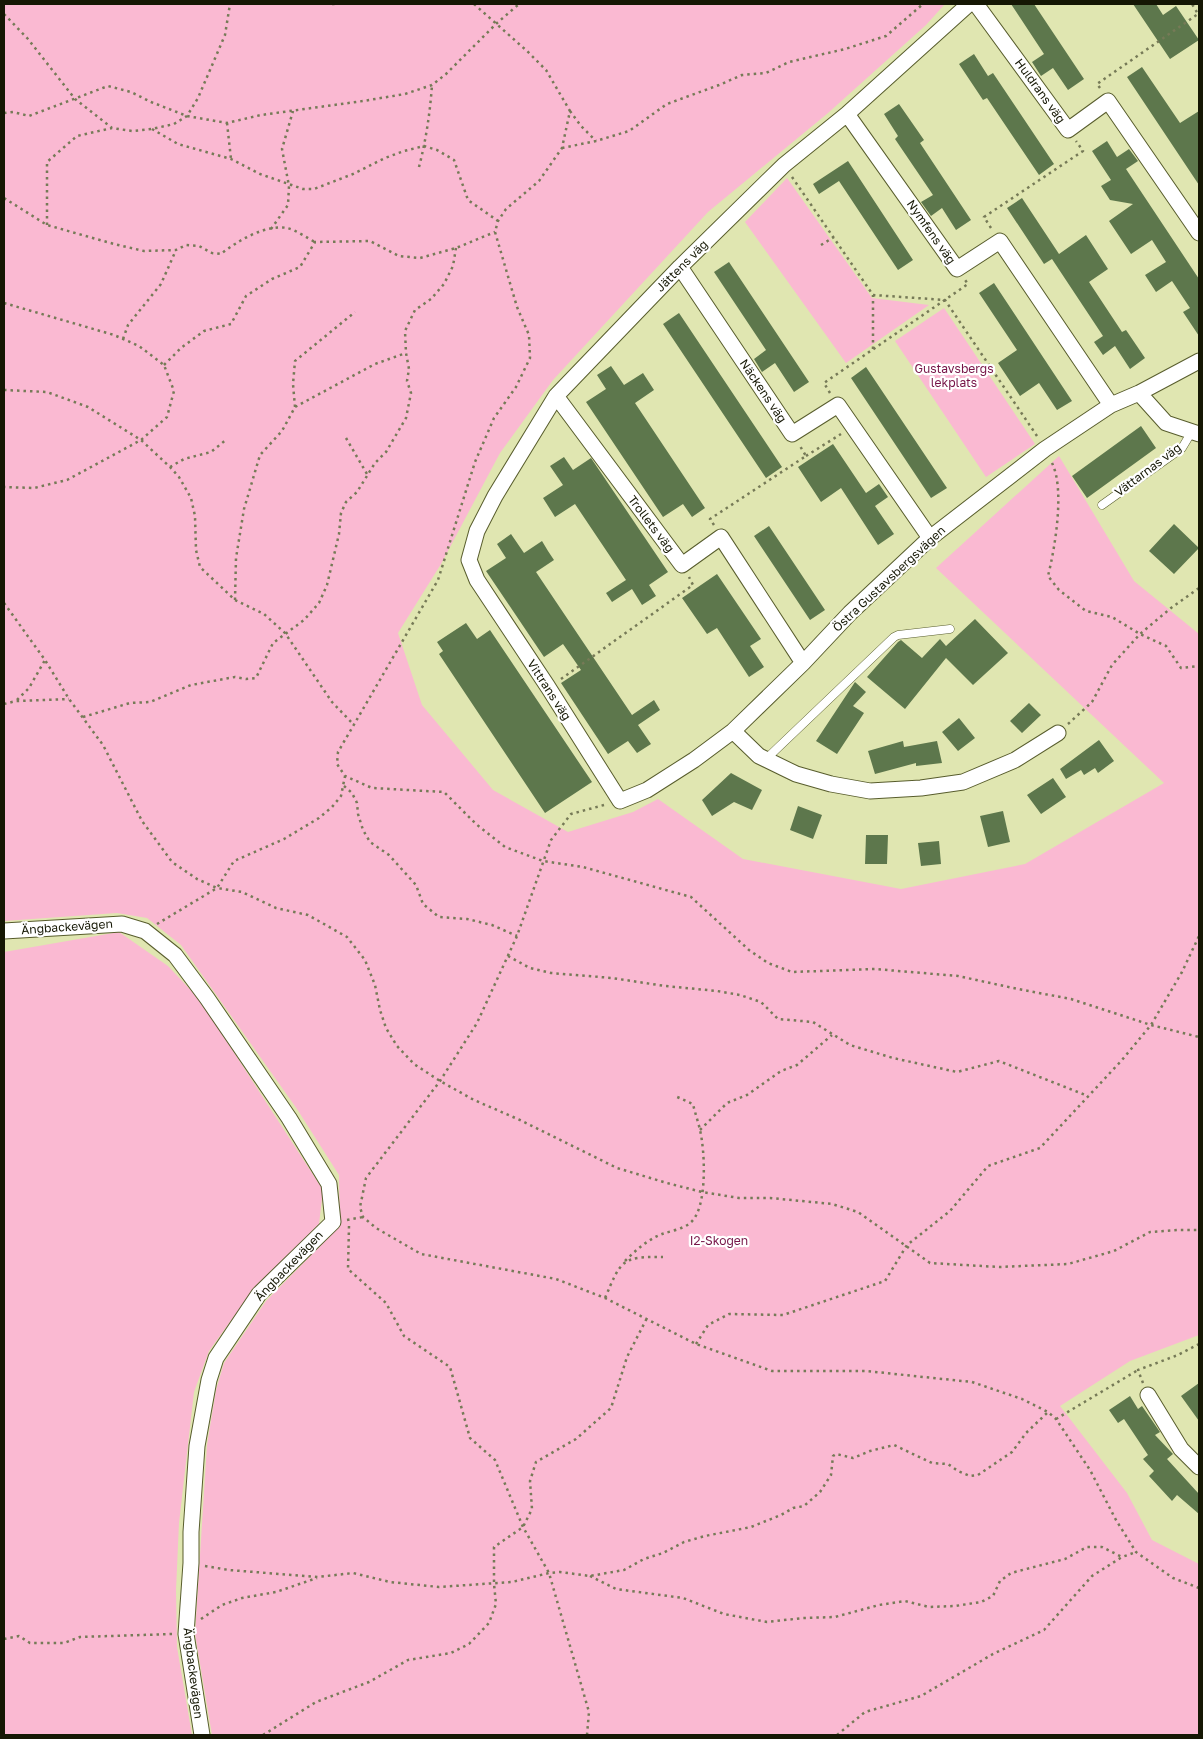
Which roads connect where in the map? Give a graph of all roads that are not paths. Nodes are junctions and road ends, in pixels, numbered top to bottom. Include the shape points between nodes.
1 (969, 4) edge
2 (976, 4) edge
3 (847, 114) junction
4 (1199, 233) edge
5 (680, 267) junction
6 (1199, 361) edge
7 (1139, 392) junction
8 (556, 396) junction
9 (1111, 405) junction
10 (1195, 433) edge
11 (1102, 505) dead end
12 (930, 538) junction
13 (477, 580) joint
14 (950, 629) dead end
15 (803, 663) junction
16 (734, 730) junction
17 (1058, 733) road end
18 (765, 760) junction
19 (620, 801) joint
20 (4, 931) edge
21 (1148, 1395) road end
22 (1199, 1467) edge
23 (202, 1735) edge

1 - 3 street, Jättens väg
2 - 4 street, Huldrans väg via 1068,130 1108,101
3 - 5 street, Jättens väg via 784,165
3 - 9 street, Nymfens väg via 957,269 1000,241
5 - 8 street, Jättens väg
5 - 12 street, Näckens väg via 792,434 838,405
6 - 7 street, Östra Gustavsbergsvägen
7 - 9 street, Östra Gustavsbergsvägen
7 - 10 street, Vättarnas väg via 1166,423
8 - 13 street, Jättens väg via 477,531 469,560
8 - 15 street, Trollets väg via 682,565 721,537
9 - 12 street, Östra Gustavsbergsvägen via 1045,449
10 - 11 lane, Vättarnas väg via 1182,448
12 - 15 street, Östra Gustavsbergsvägen via 850,613
13 - 19 street, Vittrans väg
14 - 18 lane via 894,637
15 - 16 street, Östra Gustavsbergsvägen
16 - 18 street
16 - 19 street, Östra Gustavsbergsvägen via 647,790
17 - 18 street via 1015,760 963,782 921,788 870,790 831,784 796,774
20 - 23 street, Ängbackevägen via 122,924 145,931 174,955 207,998 289,1118 329,1184 333,1222 259,1294 216,1358 209,1380 197,1446 186,1630
21 - 22 street via 1181,1449

